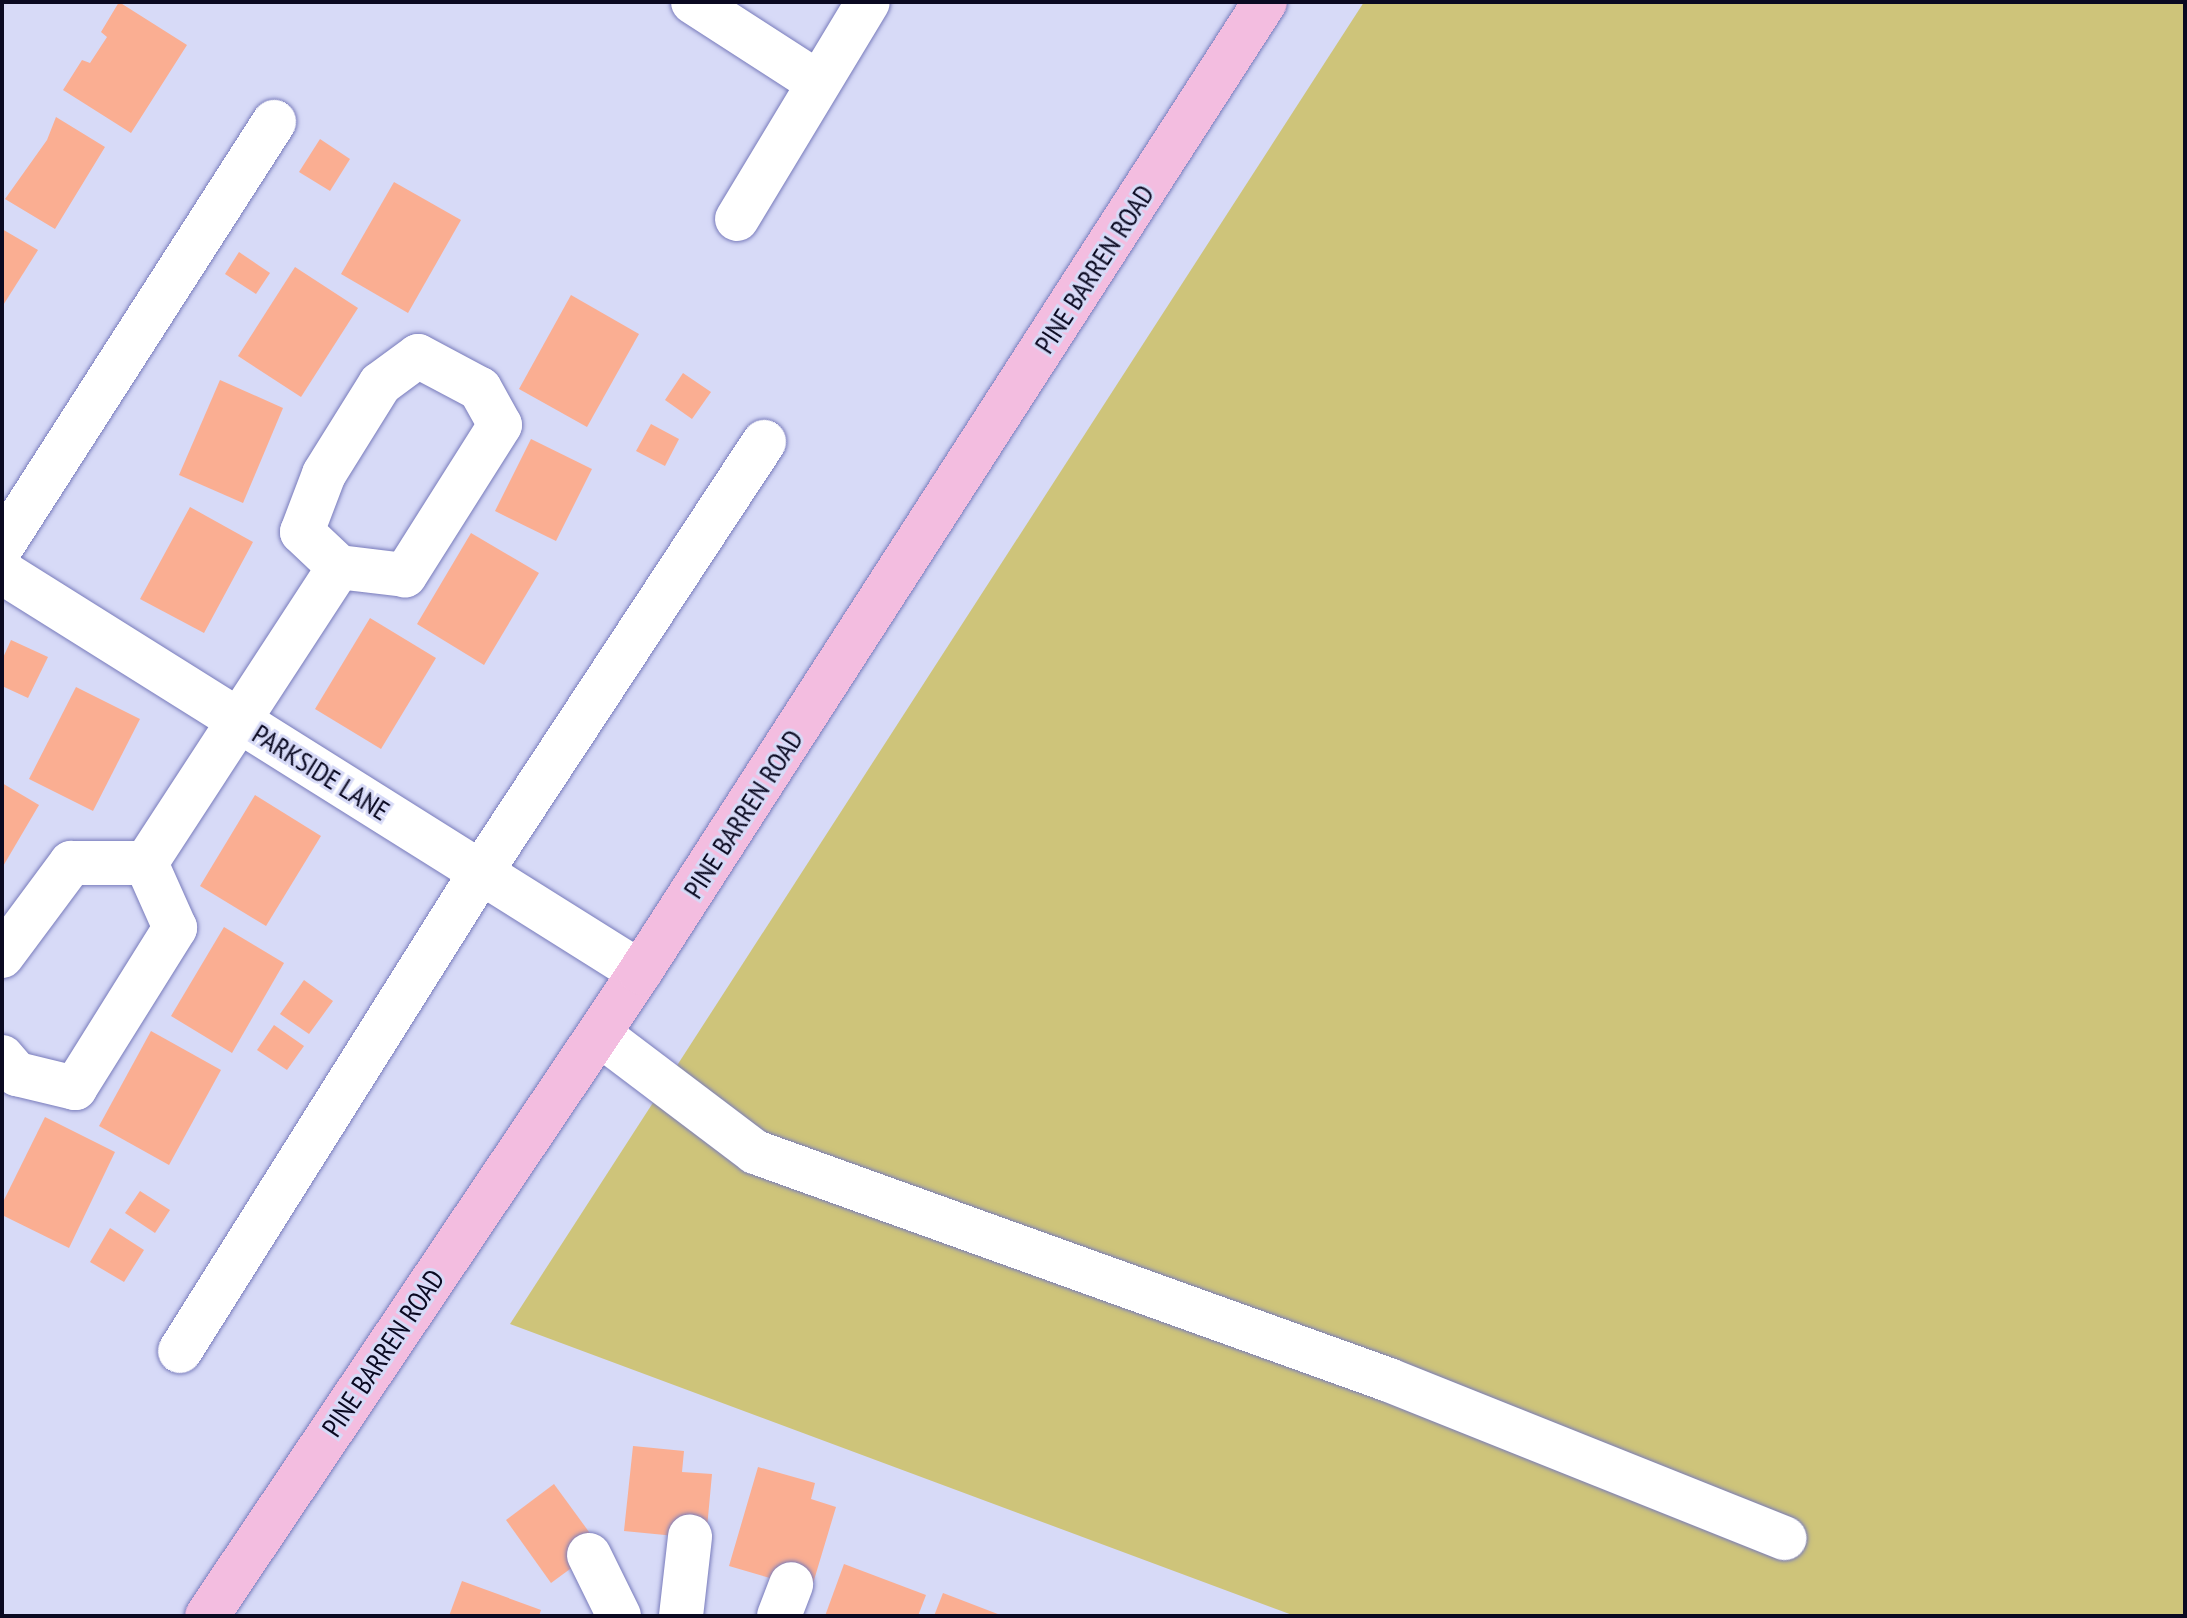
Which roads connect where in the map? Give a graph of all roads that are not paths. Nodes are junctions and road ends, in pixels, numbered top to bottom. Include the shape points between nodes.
1 (693, 2) edge
2 (868, 2) edge
3 (1265, 2) edge
4 (817, 82) junction
5 (274, 122) dead end
6 (737, 219) dead end
7 (764, 442) dead end
8 (2, 546) edge
9 (339, 567) junction
10 (2, 572) edge
11 (238, 721) junction
12 (146, 863) junction
13 (481, 872) junction
14 (2, 956) edge
15 (640, 972) junction
16 (599, 1034) junction
17 (2, 1057) edge
18 (180, 1351) dead end
19 (690, 1537) dead end
20 (1785, 1538) dead end
21 (589, 1555) dead end
22 (207, 1616) edge
23 (619, 1616) edge
24 (681, 1616) edge

1 - 4 street
2 - 4 street
3 - 15 main road, PINE BARREN ROAD
4 - 6 street
5 - 8 street
7 - 13 street
9 - 9 street via 302,532 324,474 380,384 418,356 480,389 500,425 405,575
9 - 11 street
10 - 11 street, PARKSIDE LANE
11 - 12 street
11 - 13 street, PARKSIDE LANE
12 - 14 street via 71,863
12 - 17 street via 175,928 75,1088 17,1074
13 - 15 street, PARKSIDE LANE
13 - 18 street
15 - 16 main road, PINE BARREN ROAD
16 - 20 street via 755,1152 1389,1380
16 - 22 main road, PINE BARREN ROAD
19 - 24 street
21 - 23 street

